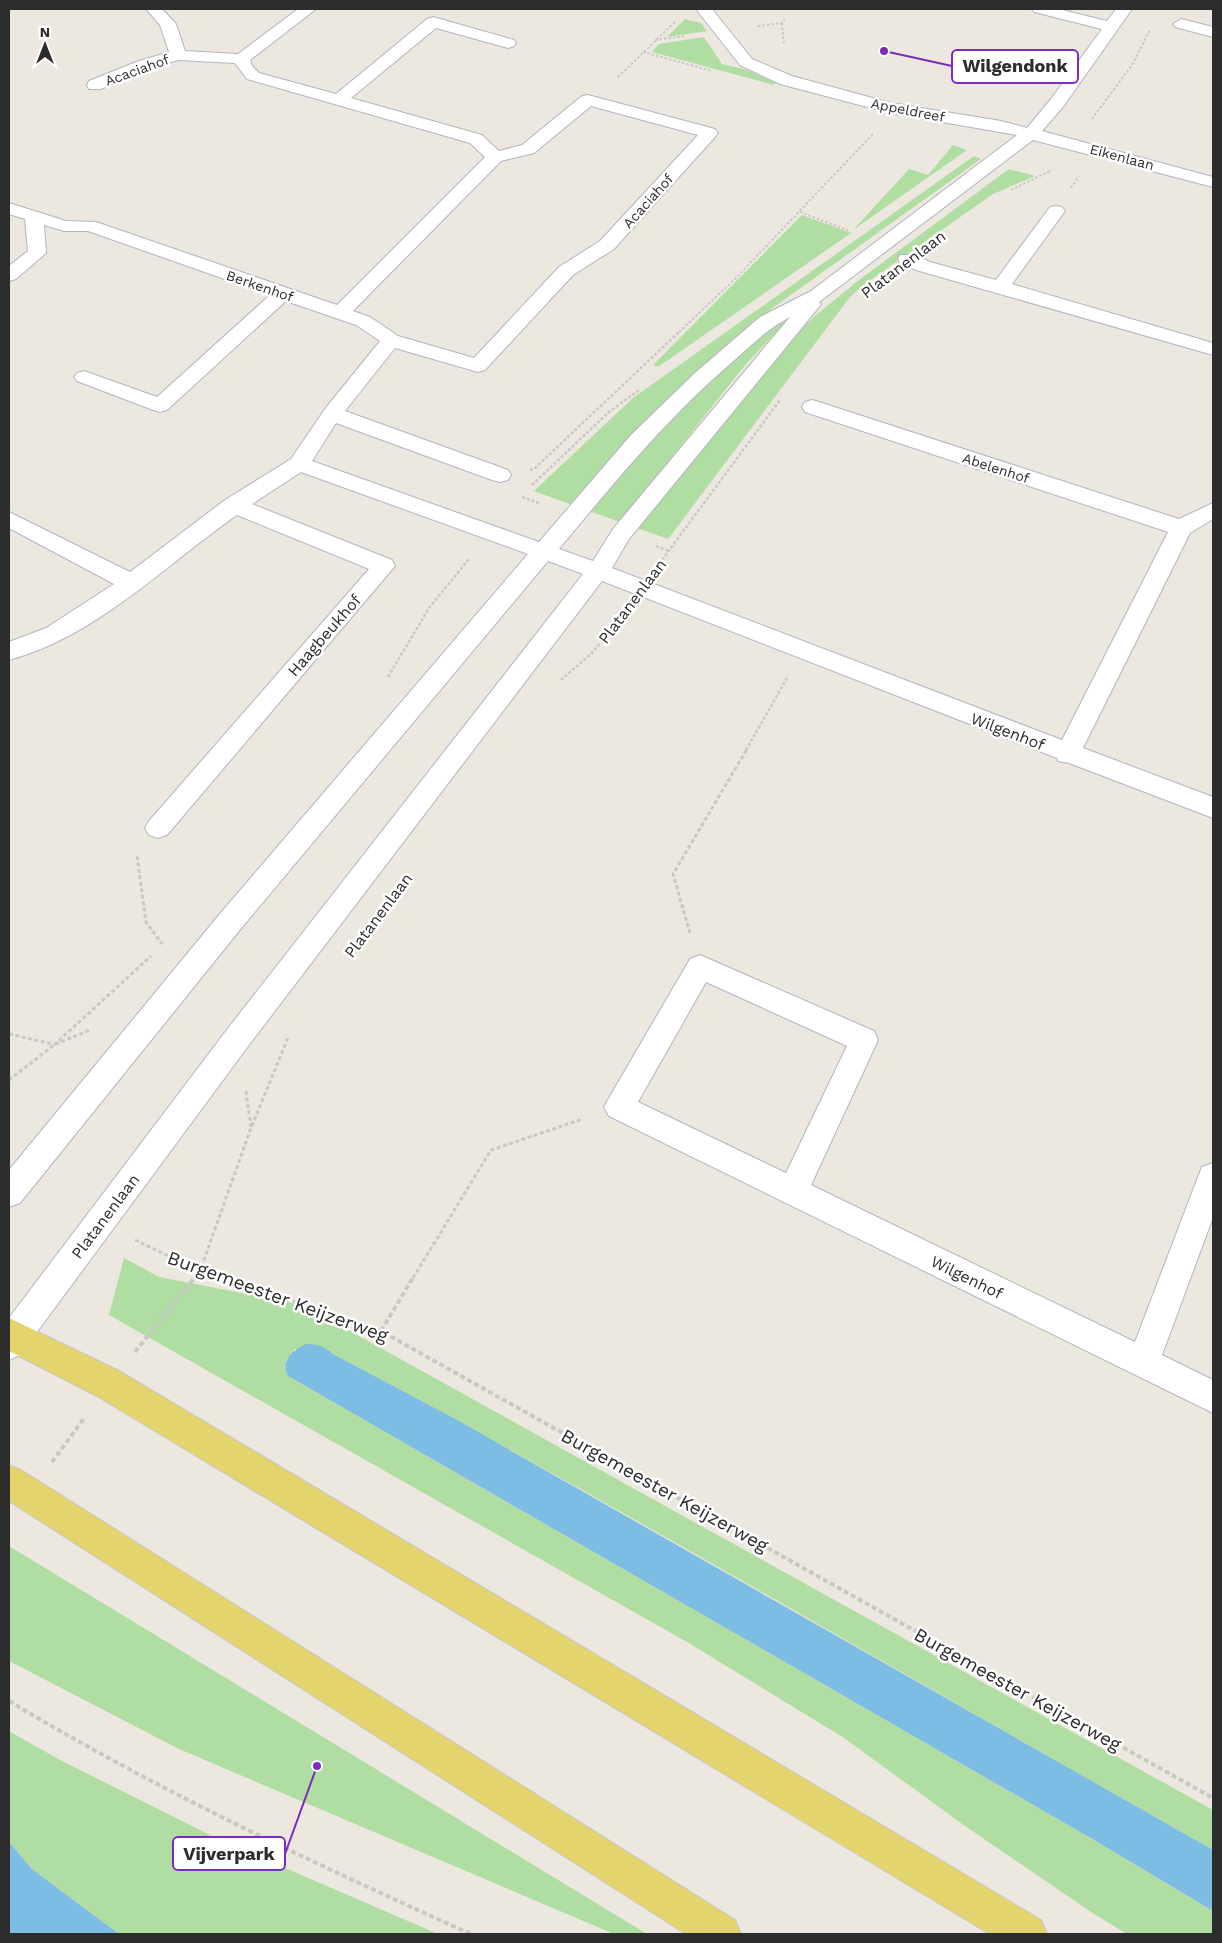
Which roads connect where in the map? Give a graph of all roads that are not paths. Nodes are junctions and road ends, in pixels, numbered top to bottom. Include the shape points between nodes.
1 (154, 9) edge
2 (308, 9) edge
3 (704, 9) edge
4 (1040, 9) edge
5 (1124, 9) edge
6 (1181, 24) dead end
7 (1112, 27) junction
8 (1213, 32) edge
9 (508, 43) dead end
10 (178, 55) junction
11 (242, 60) junction
12 (95, 85) dead end
13 (339, 100) junction
14 (1032, 133) junction
15 (495, 157) junction
16 (1213, 182) edge
17 (9, 208) edge
18 (1056, 211) dead end
19 (34, 217) junction
20 (906, 260) dead end
21 (9, 275) edge
22 (1000, 286) junction
23 (282, 294) junction
24 (818, 295) junction
25 (340, 313) junction
26 (390, 340) junction
27 (1213, 349) edge
28 (84, 377) dead end
29 (812, 407) dead end
30 (332, 414) junction
31 (299, 464) junction
32 (500, 475) road end
33 (233, 505) junction
34 (1213, 510) edge
35 (9, 519) edge
36 (1181, 528) junction
37 (542, 552) junction
38 (598, 571) junction
39 (130, 582) junction
40 (9, 651) edge
41 (1067, 754) junction
42 (1213, 808) edge
43 (158, 828) road end
44 (1213, 1177) edge
45 (792, 1192) junction
46 (9, 1194) edge
47 (10, 1338) edge
48 (1142, 1363) junction
49 (1213, 1397) edge
50 (9, 1482) edge
51 (721, 1934) edge
52 (1027, 1934) edge

1 - 10 street, Acaciahof via 168,24
2 - 11 street
3 - 14 street, Appeldreef via 746,62 786,80 890,108
4 - 7 street
5 - 7 street, Platanenlaan
6 - 8 street
7 - 14 street, Platanenlaan
9 - 13 street via 433,22
10 - 11 street, Acaciahof
10 - 12 street, Acaciahof via 142,65
11 - 13 street via 253,76
13 - 15 street via 476,139
14 - 16 street, Eikenlaan
14 - 24 street, Platanenlaan
15 - 25 street
15 - 26 street, Acaciahof via 528,149 588,100 709,134 607,245 566,271 478,366
17 - 19 street, Berkenhof
18 - 22 street
19 - 21 street via 37,252
19 - 23 street, Berkenhof via 64,226 90,226
20 - 22 street
22 - 27 street
23 - 25 street, Berkenhof
23 - 28 street via 160,405
24 - 37 street, Platanenlaan via 767,321 702,377 638,440
24 - 38 street, Platanenlaan via 621,534
25 - 26 street, Berkenhof via 364,321
26 - 30 street
29 - 36 street, Abelenhof
30 - 31 street
30 - 32 street
31 - 33 street
31 - 37 street
33 - 39 street
33 - 43 street, Haagbeukhof via 384,566
34 - 36 street
35 - 39 street
36 - 41 street
37 - 38 street
37 - 46 street, Platanenlaan via 230,923
38 - 41 street, Wilgenhof
38 - 47 street, Platanenlaan
39 - 40 street via 84,617 24,648
41 - 42 street, Wilgenhof
44 - 48 street
45 - 45 street, Wilgenhof via 864,1040 700,967 619,1107
45 - 48 street, Wilgenhof
47 - 52 main road via 109,1384
48 - 49 street, Wilgenhof
50 - 51 main road

